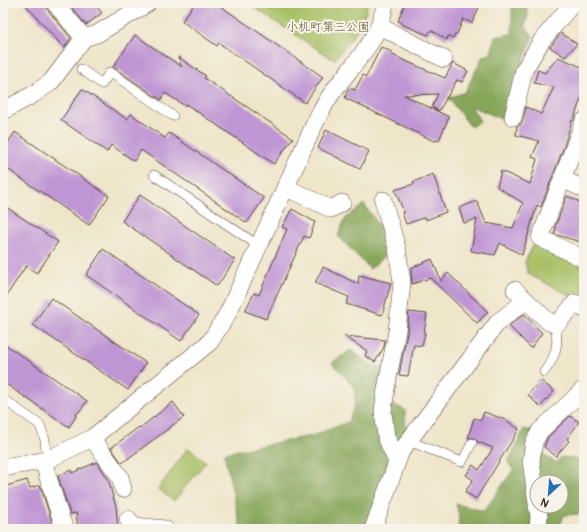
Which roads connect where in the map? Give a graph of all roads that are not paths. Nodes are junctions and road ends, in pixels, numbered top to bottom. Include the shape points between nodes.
1 (55, 3) edge
2 (148, 3) edge
3 (385, 3) edge
4 (573, 3) edge
5 (379, 26) junction
6 (84, 38) junction
7 (444, 59) dead end
8 (81, 69) dead end
9 (3, 111) edge
10 (173, 116) dead end
11 (513, 117) dead end
12 (583, 125) edge
13 (154, 175) dead end
14 (562, 179) junction
15 (285, 187) junction
16 (584, 189) edge
17 (383, 200) dead end
18 (342, 204) dead end
19 (259, 246) junction
20 (584, 259) edge
21 (584, 309) edge
22 (555, 323) junction
23 (544, 372) dead end
24 (584, 389) edge
25 (3, 400) edge
26 (92, 438) junction
27 (409, 441) junction
28 (472, 443) dead end
29 (45, 461) junction
30 (397, 462) junction
31 (3, 468) edge
32 (533, 474) edge
33 (123, 489) dead end
34 (539, 514) edge
35 (128, 519) dead end
36 (66, 529) edge
37 (165, 529) edge
38 (373, 529) edge
39 (538, 529) edge

1 - 6 street
2 - 6 street via 97,34
3 - 5 street
4 - 11 street via 542,40 524,70
5 - 7 street
5 - 15 street via 358,61 331,94
6 - 9 street via 51,82
8 - 10 lane via 102,84 110,72
12 - 14 street
13 - 19 lane
14 - 16 street
14 - 20 street via 540,238
15 - 18 street via 331,209
15 - 19 street
17 - 30 street via 397,248 402,282 397,331 383,411 386,438
19 - 26 street via 228,313 210,342
21 - 22 street via 575,303 559,322
22 - 23 lane via 556,354
22 - 27 street via 549,322 520,296
24 - 32 street via 540,431 534,442 531,461
25 - 29 lane via 40,425 45,440
26 - 29 street
26 - 33 street via 120,477
27 - 28 lane via 462,462
27 - 30 street
29 - 31 street
29 - 36 street
30 - 38 street
34 - 39 street
35 - 37 street via 134,526

